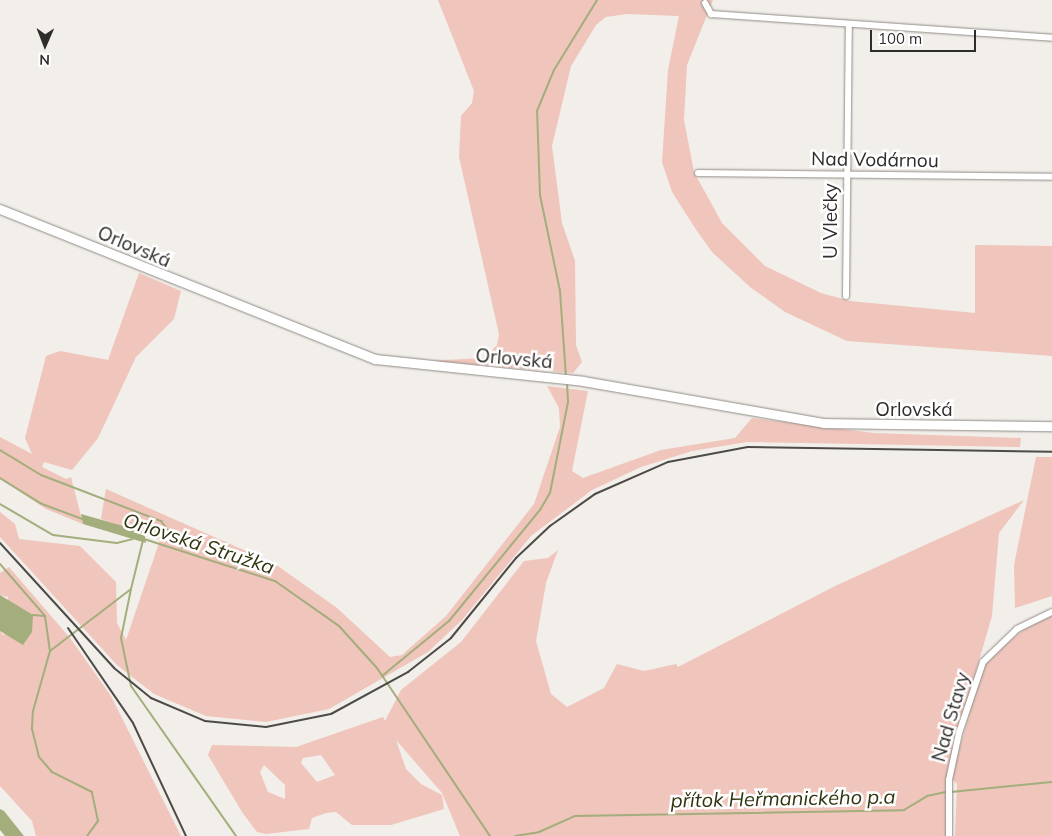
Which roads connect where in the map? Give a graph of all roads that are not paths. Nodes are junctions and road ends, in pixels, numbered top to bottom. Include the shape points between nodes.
1 (705, 3) dead end
2 (849, 26) junction
3 (1052, 38) edge
4 (698, 173) dead end
5 (847, 175) junction
6 (1052, 177) edge
7 (0, 209) edge
8 (846, 296) dead end
9 (1052, 426) edge
10 (1052, 612) edge
11 (948, 836) edge

1 - 2 street via 710,14
2 - 3 street
2 - 5 street, U Vlečky
4 - 5 street, Nad Vodárnou
5 - 6 street, Nad Vodárnou
5 - 8 street, U Vlečky
7 - 9 main road, Orlovská via 356,353 425,367 572,380 824,423
10 - 11 street, Nad Stavy via 1017,629 983,662 959,733 949,780

